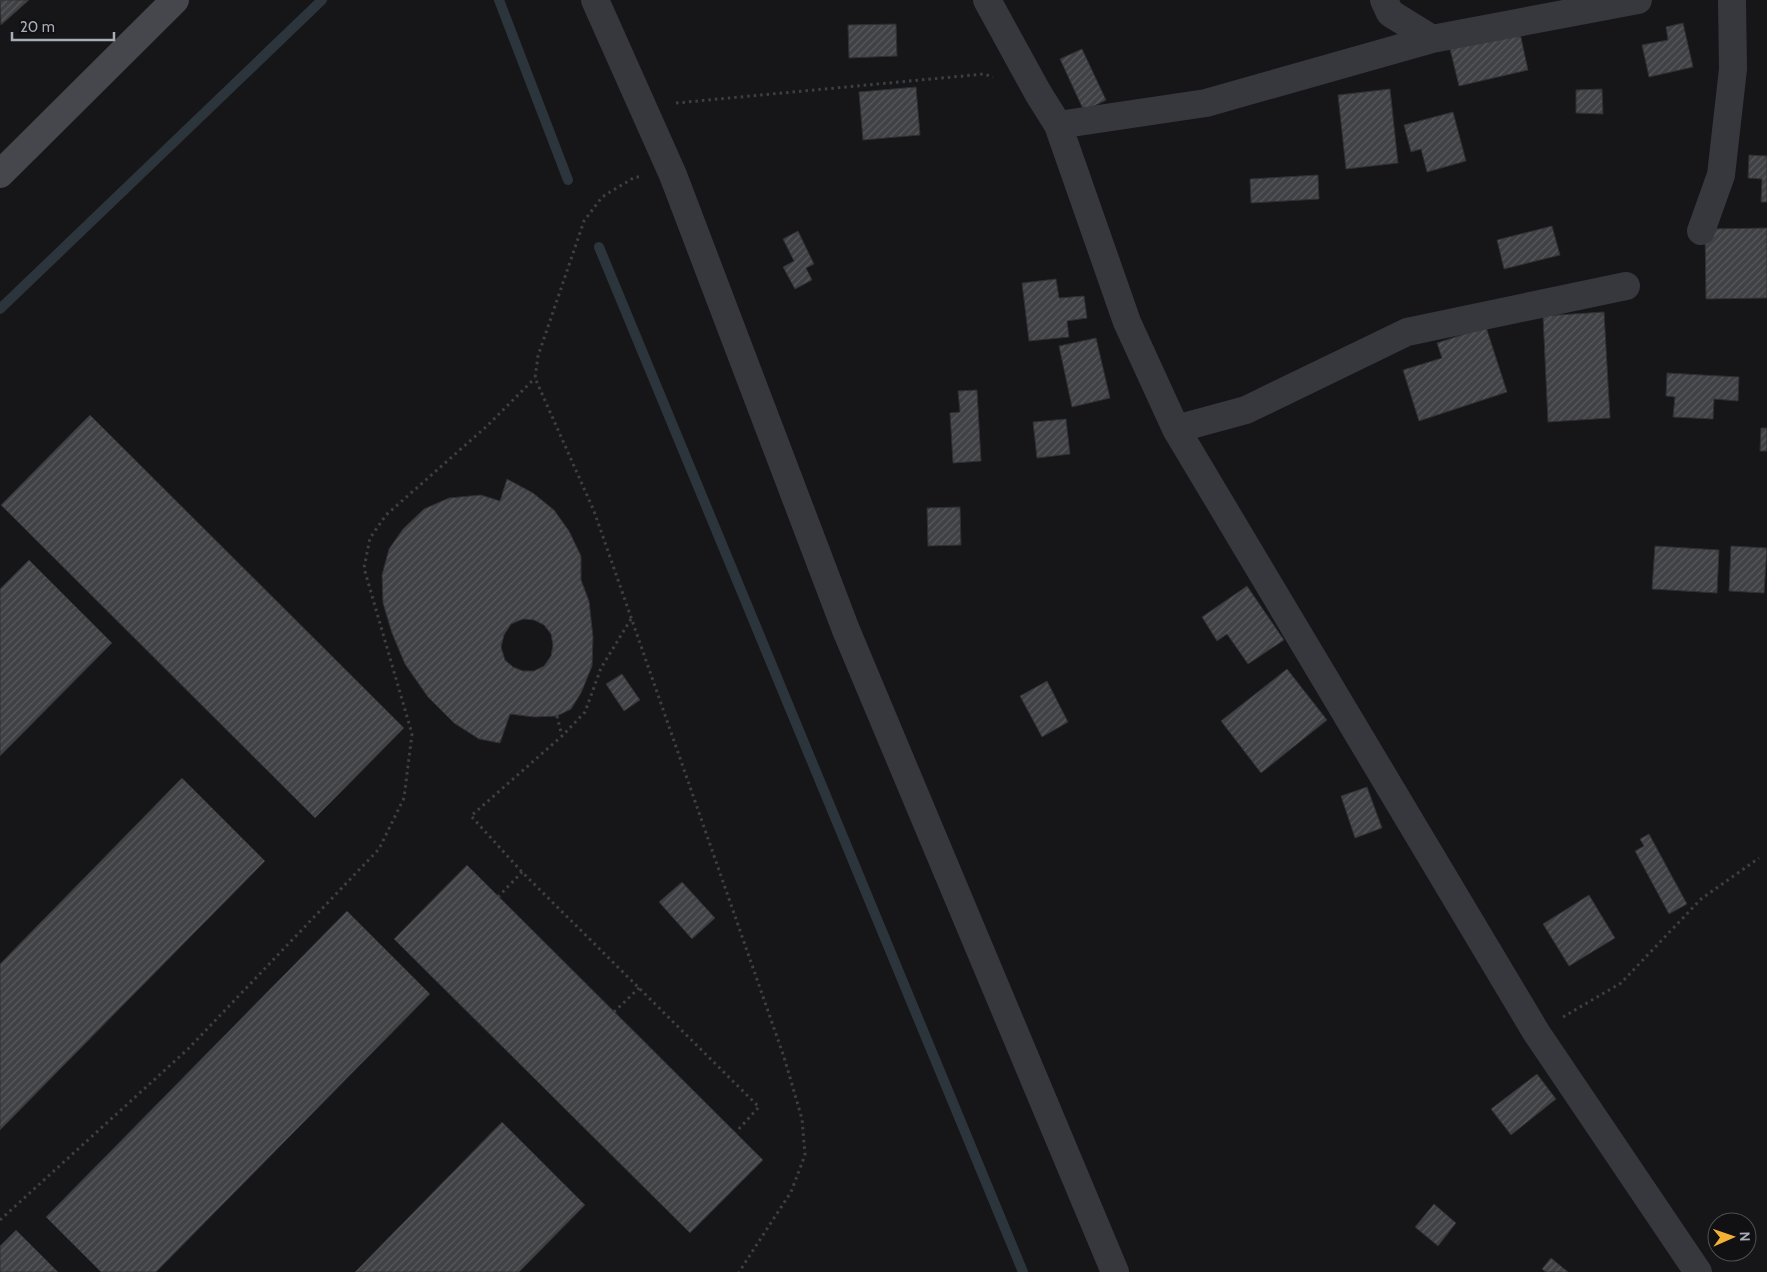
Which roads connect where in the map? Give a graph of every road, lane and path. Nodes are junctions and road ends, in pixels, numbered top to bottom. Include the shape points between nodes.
1 (176, 0) edge
2 (596, 0) edge
3 (988, 0) edge
4 (1384, 0) edge
5 (1638, 0) edge
6 (1732, 0) edge
7 (1432, 39) junction
8 (993, 77) dead end
9 (643, 106) junction
10 (1058, 125) junction
11 (0, 174) edge
12 (673, 174) junction
13 (1700, 231) dead end
14 (1626, 286) dead end
15 (535, 378) junction
16 (1176, 430) junction
17 (631, 619) junction
18 (557, 716) dead end
19 (562, 736) junction
20 (1759, 858) dead end
21 (522, 872) junction
22 (498, 897) dead end
23 (638, 988) junction
24 (614, 1012) dead end
25 (1536, 1032) junction
26 (736, 1132) dead end
27 (0, 1220) edge
28 (739, 1272) edge
29 (1115, 1272) edge
30 (1698, 1272) edge

1 - 11 main road
2 - 9 street
3 - 10 street
4 - 7 street via 1390,13
5 - 7 street
6 - 13 street via 1733,69 1721,175
7 - 10 street via 1206,103
8 - 9 path via 984,74
9 - 12 street
10 - 16 street via 1127,322
12 - 15 path via 635,177 602,197 584,221 538,356
12 - 29 street via 846,630
14 - 16 street via 1407,332 1246,410
15 - 17 path via 594,510
15 - 27 path via 487,426 386,515 370,538 364,568 412,734 404,798 379,849 188,1049
16 - 25 street
17 - 19 path via 601,668 585,712
17 - 28 path via 784,1057 802,1119 805,1155 791,1192
18 - 19 path
19 - 21 path via 471,816
20 - 25 path via 1701,899 1620,983
21 - 22 path
21 - 23 path
23 - 24 path
23 - 26 path via 759,1107
25 - 30 street

